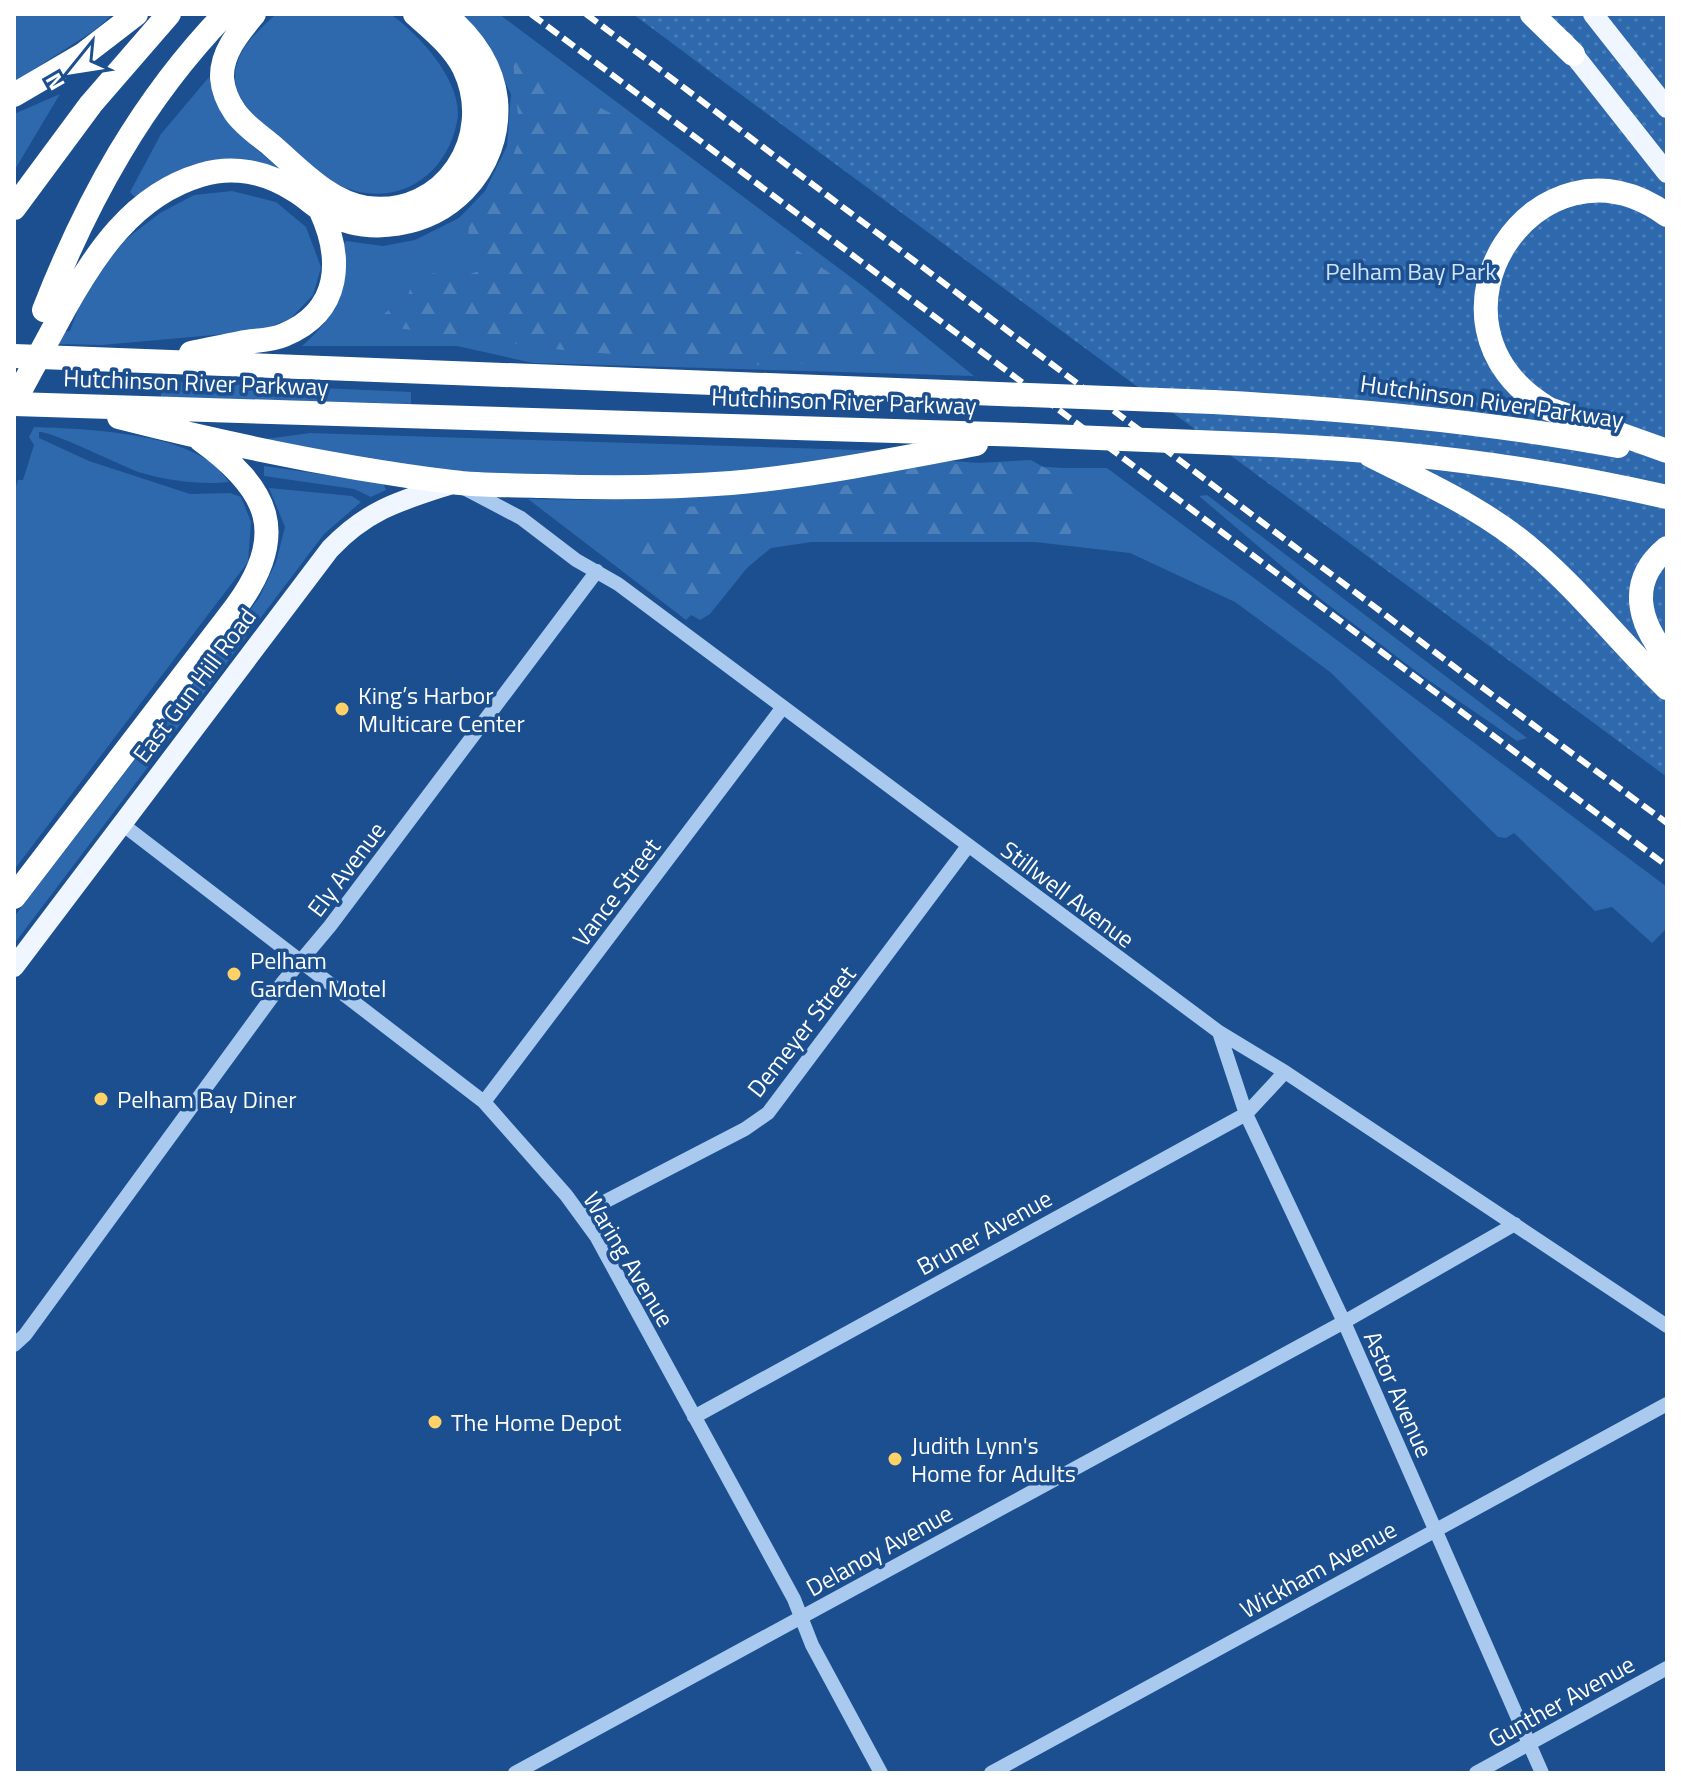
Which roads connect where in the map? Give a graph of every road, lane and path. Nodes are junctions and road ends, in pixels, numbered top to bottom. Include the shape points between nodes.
1 (136, 14) edge
2 (169, 14) edge
3 (225, 14) edge
4 (254, 14) edge
5 (415, 14) edge
6 (444, 14) edge
7 (1532, 14) edge
8 (1541, 14) edge
9 (1593, 14) edge
10 (1573, 54) junction
11 (14, 95) edge
12 (1667, 108) edge
13 (1667, 173) edge
14 (14, 208) edge
15 (320, 209) junction
16 (1667, 215) edge
17 (53, 312) junction
18 (14, 356) edge
19 (154, 361) junction
20 (14, 401) edge
21 (74, 406) junction
22 (1023, 435) junction
23 (195, 436) junction
24 (1357, 449) junction
25 (1667, 454) edge
26 (455, 483) junction
27 (1667, 497) edge
28 (1667, 548) edge
29 (597, 571) junction
30 (1667, 657) edge
31 (1667, 688) edge
32 (783, 707) junction
33 (122, 824) junction
34 (968, 846) junction
35 (14, 897) edge
36 (301, 961) junction
37 (14, 967) edge
38 (1219, 1032) junction
39 (1285, 1072) junction
40 (484, 1102) junction
41 (1246, 1114) junction
42 (581, 1214) junction
43 (1515, 1224) junction
44 (1344, 1322) junction
45 (1667, 1326) edge
46 (14, 1345) edge
47 (1667, 1404) edge
48 (694, 1417) junction
49 (1435, 1530) junction
50 (801, 1618) junction
51 (1667, 1668) edge
52 (1529, 1744) junction
53 (515, 1773) edge
54 (881, 1773) edge
55 (991, 1773) edge
56 (1476, 1773) edge
57 (1542, 1773) edge

1 - 11 highway via 84,54
2 - 14 highway via 91,104
3 - 17 highway via 145,109 107,170 76,232
4 - 5 highway via 232,42 223,65 223,86 231,106 330,194 366,207 402,205 424,197 450,177 474,123 464,69
6 - 15 highway via 480,53 494,88 496,125 480,170 446,206 406,222 368,225
7 - 10 highway
8 - 10 main road
9 - 12 main road
10 - 13 main road
15 - 17 highway via 288,186 253,172 219,171 192,178 150,201 122,225
15 - 19 highway via 333,241 335,267 328,293 311,317 281,336
16 - 25 highway via 1633,196 1602,191 1578,192 1551,203 1528,217 1502,249 1489,278 1485,309 1503,369 1537,402
17 - 20 highway, bridge
18 - 19 highway, Hutchinson River Parkway
19 - 25 highway, Hutchinson River Parkway, bridge via 1332,408 1443,418
20 - 21 highway, Hutchinson River Parkway
21 - 22 highway, Hutchinson River Parkway
21 - 23 highway
22 - 24 highway, Hutchinson River Parkway, bridge
22 - 26 highway via 731,483 637,488
23 - 26 highway
23 - 35 highway via 237,469 258,498 267,533 261,569
24 - 27 highway, Hutchinson River Parkway via 1504,465
24 - 31 highway via 1458,498 1520,540
26 - 29 street, Stillwell Avenue via 521,518
26 - 33 main road, East Gun Hill Road via 378,510 341,538
28 - 30 highway via 1648,571 1641,609 1648,631
29 - 32 street, Stillwell Avenue
29 - 36 street, Ely Avenue
32 - 34 street, Stillwell Avenue
32 - 40 street, Vance Street
33 - 36 street, Waring Avenue
33 - 37 main road, East Gun Hill Road
34 - 38 street, Stillwell Avenue
34 - 42 street, Demeyer Street via 768,1113
36 - 40 street, Waring Avenue
36 - 46 street, Ely Avenue
38 - 39 street, Stillwell Avenue
38 - 41 street, Astor Avenue
39 - 41 street, Bruner Avenue
39 - 43 street, Stillwell Avenue
40 - 42 street, Waring Avenue
41 - 44 street, Astor Avenue
41 - 48 street, Bruner Avenue
42 - 48 street, Waring Avenue
43 - 44 street, Delanoy Avenue
43 - 45 street, Stillwell Avenue
44 - 49 street, Astor Avenue
44 - 50 street, Delanoy Avenue
47 - 49 street, Wickham Avenue
48 - 50 street, Waring Avenue
49 - 52 street, Astor Avenue
49 - 55 street, Wickham Avenue
50 - 53 street, Delanoy Avenue
50 - 54 street, Waring Avenue
51 - 52 street, Gunther Avenue
52 - 56 street, Gunther Avenue
52 - 57 street, Astor Avenue

